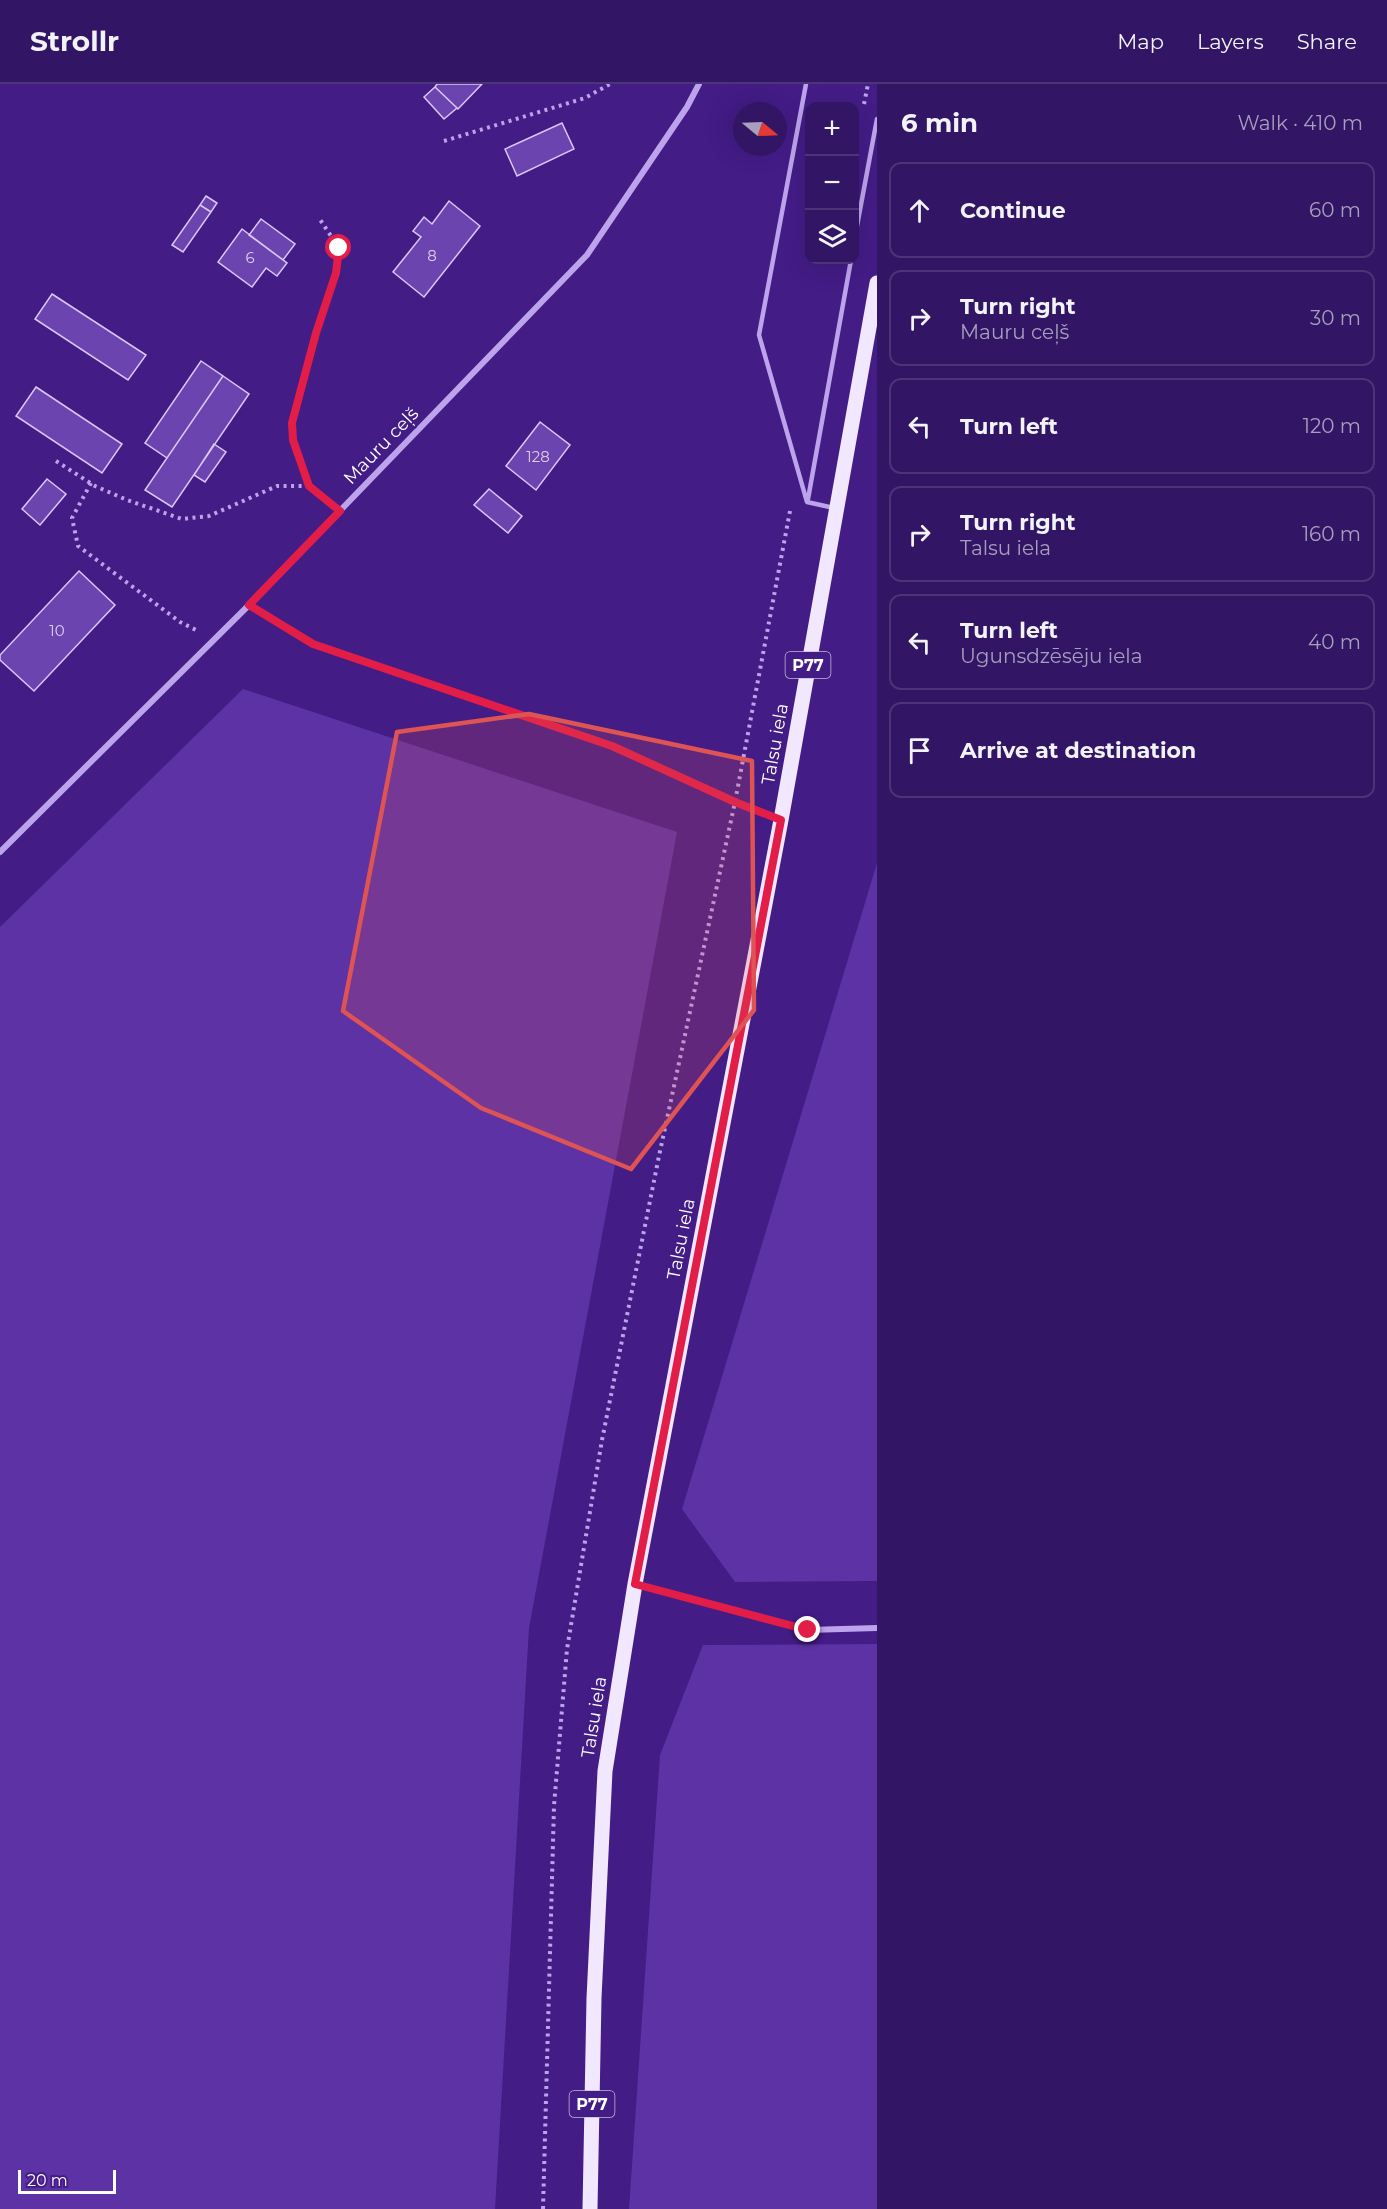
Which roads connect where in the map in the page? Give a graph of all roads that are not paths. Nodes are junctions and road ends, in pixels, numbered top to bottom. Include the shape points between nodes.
1 (699, 84) edge
2 (806, 84) edge
3 (877, 119) edge
4 (859, 220) edge
5 (850, 264) edge
6 (877, 283) edge
7 (807, 502) junction
8 (836, 509) junction
9 (0, 852) edge
10 (635, 1584) junction
11 (877, 1628) edge
12 (590, 2209) edge

1 - 9 street, Mauru ceļš via 587,255 249,605
2 - 7 lane via 759,334
3 - 4 lane
5 - 7 lane
6 - 8 main road, Talsu iela / P77
7 - 8 lane
8 - 10 main road, Talsu iela / P77 via 781,820
10 - 11 street via 808,1630
10 - 12 main road, Talsu iela / P77 via 605,1771 594,1998

